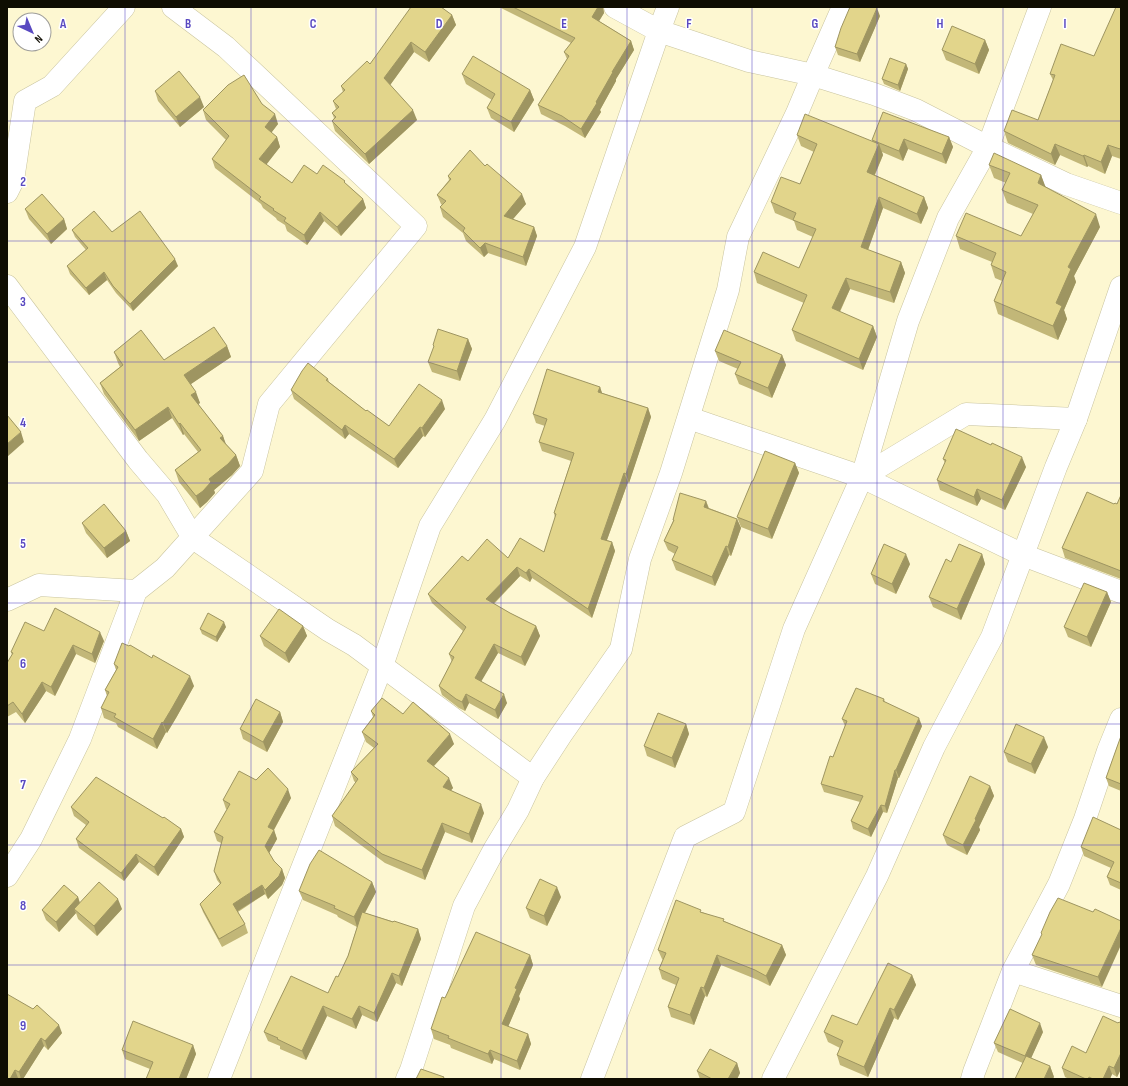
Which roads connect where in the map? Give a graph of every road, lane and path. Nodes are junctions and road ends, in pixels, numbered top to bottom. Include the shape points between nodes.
1 (124, 7) edge
2 (173, 7) edge
3 (615, 7) edge
4 (668, 7) edge
5 (843, 7) edge
6 (1040, 7) edge
7 (659, 31) junction
8 (813, 75) junction
9 (16, 104) edge
10 (988, 147) junction
11 (7, 192) edge
12 (1121, 204) edge
13 (7, 286) edge
14 (1121, 287) edge
15 (689, 418) junction
16 (1076, 419) junction
17 (862, 477) junction
18 (193, 538) junction
19 (1023, 556) junction
20 (136, 591) junction
21 (1121, 592) edge
22 (7, 600) edge
23 (382, 666) junction
24 (1121, 719) edge
25 (532, 778) junction
26 (7, 876) edge
27 (1013, 971) junction
28 (1121, 1006) edge
29 (219, 1079) edge
30 (407, 1079) edge
31 (592, 1079) edge
32 (773, 1079) edge
33 (972, 1079) edge

1 - 9 street via 52,86
2 - 18 street via 226,47 416,226 269,404 252,472
3 - 7 street
4 - 7 street
5 - 8 street
6 - 10 street
7 - 8 street via 749,60
7 - 23 street via 585,247 495,420 430,526
8 - 10 street via 916,110
8 - 15 street via 738,237 728,290
9 - 11 street via 13,180
10 - 12 street via 1066,184
10 - 17 street via 948,218 908,321
13 - 18 street via 138,460 167,494
14 - 16 street
15 - 17 street
15 - 25 street via 640,559 621,649
16 - 17 street via 966,414
16 - 19 street
17 - 19 street
17 - 31 street via 794,629 734,812 686,837
18 - 20 street via 165,568
18 - 23 street
19 - 21 street
19 - 32 street via 992,637 934,748 877,876
20 - 22 street via 39,585
20 - 26 street via 80,739 31,839
23 - 25 street
23 - 29 street
24 - 27 street via 1059,884
25 - 30 street via 518,810 464,906
27 - 28 street
27 - 33 street

